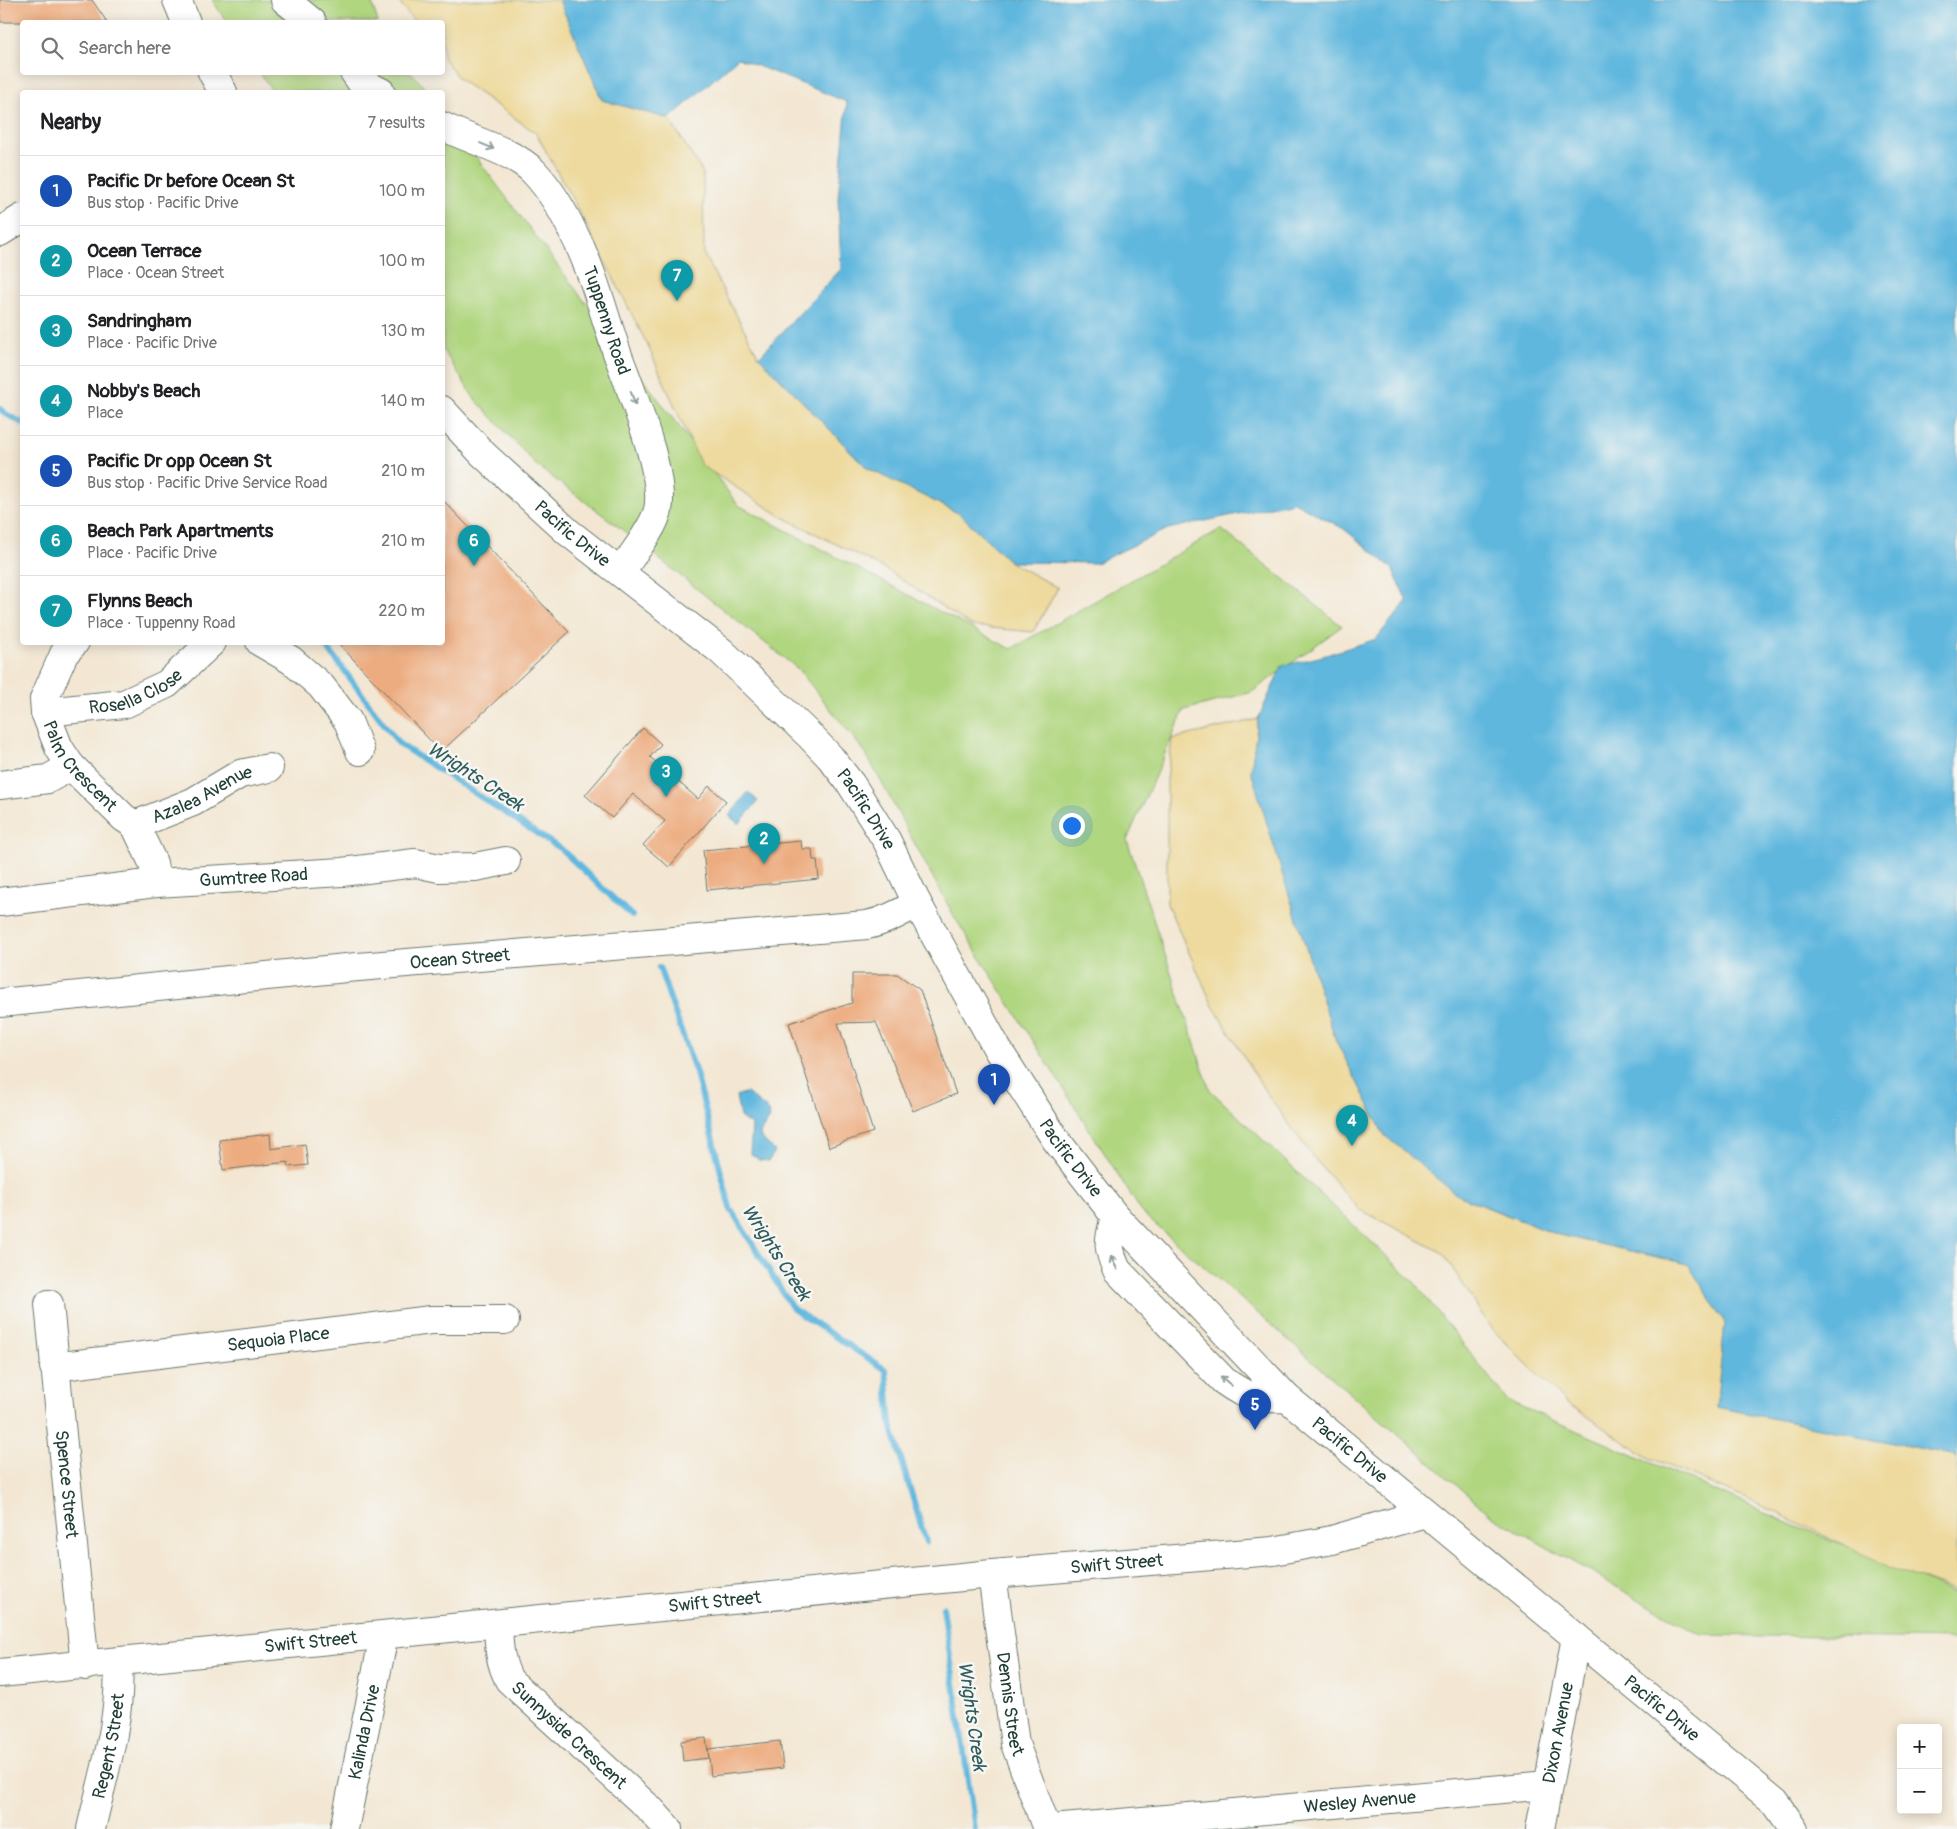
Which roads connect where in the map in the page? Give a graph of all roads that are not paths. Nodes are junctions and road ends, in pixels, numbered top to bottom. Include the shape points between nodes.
1 (177, 0) edge
2 (285, 0) edge
3 (185, 20) edge
4 (310, 20) edge
5 (356, 75) edge
6 (376, 90) edge
7 (445, 127) edge
8 (20, 219) edge
9 (0, 232) edge
10 (445, 413) edge
11 (621, 572) junction
12 (72, 645) edge
13 (209, 645) edge
14 (265, 645) edge
15 (45, 712) junction
16 (360, 751) dead end
17 (70, 766) junction
18 (269, 768) dead end
19 (0, 785) edge
20 (135, 825) junction
21 (506, 861) dead end
22 (156, 883) junction
23 (0, 902) edge
24 (917, 903) junction
25 (0, 1003) edge
26 (48, 1304) dead end
27 (505, 1320) dead end
28 (54, 1367) junction
29 (1425, 1512) junction
30 (992, 1574) junction
31 (498, 1625) junction
32 (384, 1636) junction
33 (1576, 1637) junction
34 (118, 1663) junction
35 (85, 1666) junction
36 (0, 1673) edge
37 (1548, 1785) junction
38 (91, 1829) edge
39 (344, 1829) edge
40 (668, 1829) edge
41 (1047, 1829) edge
42 (1052, 1829) edge
43 (1540, 1829) edge
44 (1794, 1829) edge

1 - 3 street
2 - 4 street
5 - 6 street via 361,82
7 -> 11 street, Tuppenny Road via 510,156 533,171 574,233 650,448 658,484 658,510
8 - 9 street
10 - 11 street, Pacific Drive via 483,454 568,532
11 - 24 street, Pacific Drive via 721,651 830,757 886,840
12 - 15 street, Palm Crescent via 64,654 44,699
13 - 15 street, Rosella Close via 167,684 124,704
14 - 16 street via 291,660 320,686 348,721
15 - 17 street, Palm Crescent
17 - 19 street via 48,779
17 - 20 street, Palm Crescent
18 - 20 street, Azalea Avenue via 240,774 193,802
20 - 22 street, Palm Crescent via 153,864
21 - 22 street, Gumtree Road via 475,867 440,868 416,864 342,872
22 - 23 street, Gumtree Road
24 - 25 street, Ocean Street via 900,914 867,925 355,967
24 - 29 street, Pacific Drive via 998,1050 1056,1140 1114,1216 1109,1242 1117,1270 1224,1380 1242,1394 1259,1399 1287,1398
26 - 28 street, Spence Street
27 - 28 street, Sequoia Place via 431,1320
28 - 35 street, Spence Street
29 - 30 street, Swift Street via 1358,1533 1291,1548
29 - 33 street, Pacific Drive
30 - 31 street, Swift Street
30 - 41 street, Dennis Street via 1015,1744
31 - 32 street, Swift Street
31 - 40 street, Sunnyside Crescent via 502,1665 510,1680 652,1810
32 - 34 street, Swift Street
32 - 39 street, Kalinda Drive
33 - 37 street, Dixon Avenue
33 - 44 street, Pacific Drive via 1775,1802
34 - 35 street, Swift Street
34 - 38 street, Regent Street via 119,1693 115,1721
35 - 36 street, Swift Street
37 - 42 street, Wesley Avenue
37 - 43 street, Dixon Avenue

